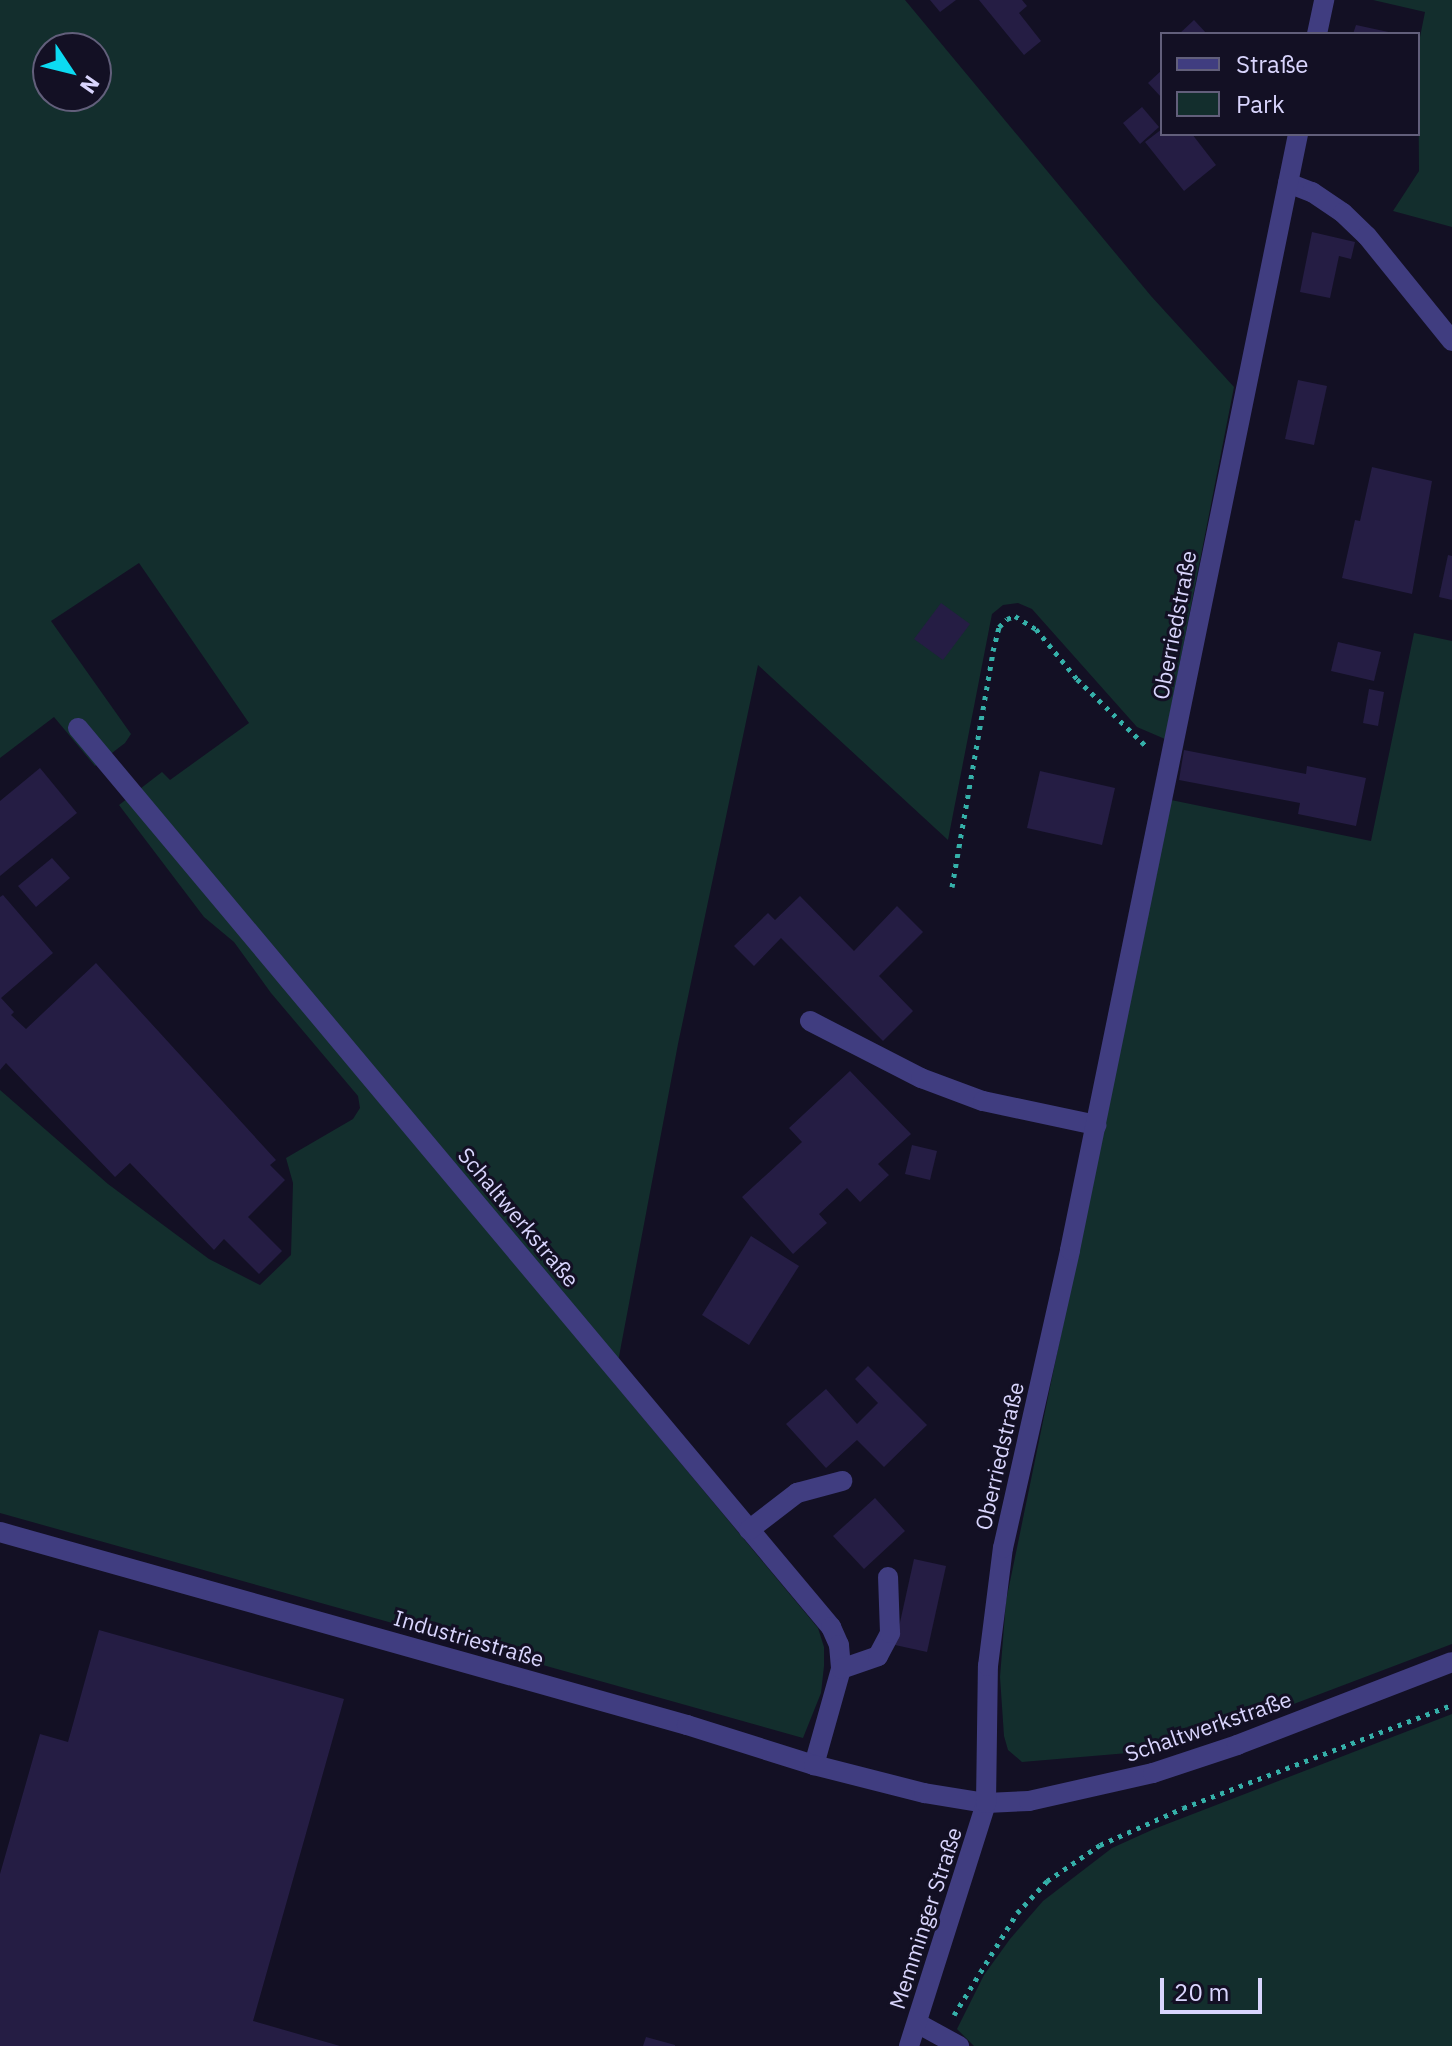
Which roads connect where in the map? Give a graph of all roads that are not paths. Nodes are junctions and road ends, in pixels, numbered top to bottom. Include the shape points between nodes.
1 (1324, 0) edge
2 (1317, 32) edge
3 (1298, 136) edge
4 (1288, 183) junction
5 (1452, 341) edge
6 (78, 728) dead end
7 (810, 1021) dead end
8 (1096, 1125) junction
9 (842, 1481) dead end
10 (749, 1530) junction
11 (0, 1532) edge
12 (888, 1577) dead end
13 (1452, 1662) edge
14 (841, 1669) junction
15 (814, 1765) junction
16 (924, 1793) joint
17 (986, 1803) junction
18 (917, 2023) junction
19 (952, 2042) edge
20 (909, 2046) edge

1 - 2 street
3 - 4 street, Oberriedstraße
4 - 5 street via 1312,192 1351,221
4 - 8 street, Oberriedstraße
6 - 10 street, Schaltwerkstraße
7 - 8 street via 921,1078 983,1101
8 - 17 street, Oberriedstraße via 1000,1562 988,1666
9 - 10 street via 797,1493
10 - 14 street, Schaltwerkstraße via 831,1627
11 - 15 street, Industriestraße
12 - 14 street via 890,1633 878,1656
13 - 17 street, Schaltwerkstraße via 1153,1773 1029,1801
14 - 15 street, Schaltwerkstraße
15 - 16 street, Industriestraße
16 - 17 street, Schaltwerkstraße
17 - 18 street, Memminger Straße
18 - 19 street
18 - 20 street, Memminger Straße

